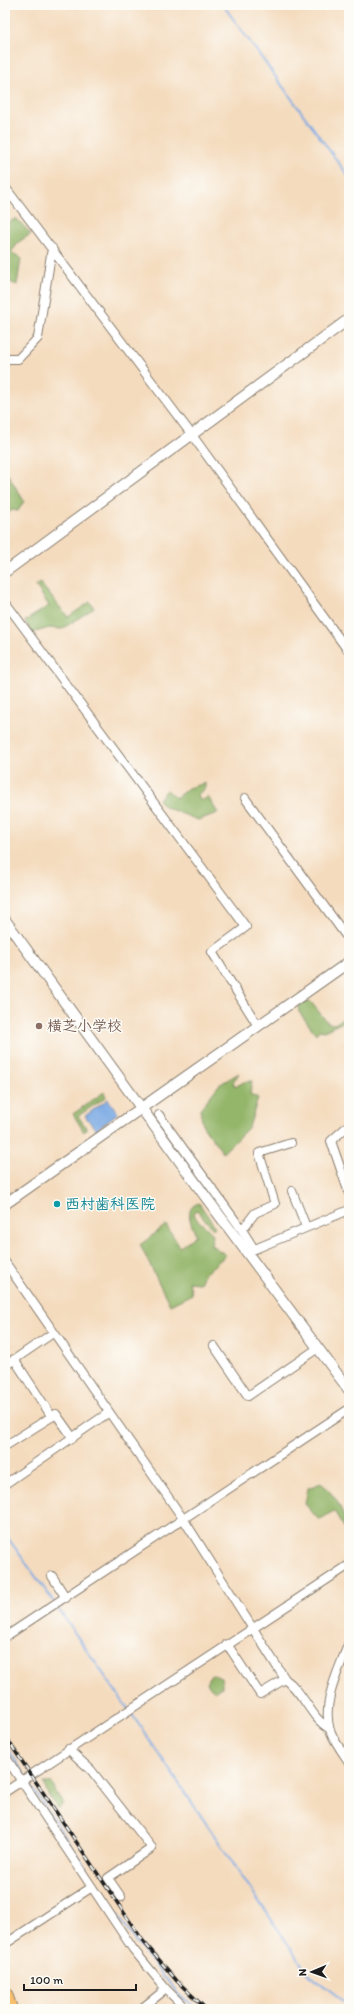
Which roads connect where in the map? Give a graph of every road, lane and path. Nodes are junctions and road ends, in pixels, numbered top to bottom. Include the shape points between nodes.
1 (5, 186) edge
2 (8, 198) edge
3 (52, 248) junction
4 (349, 320) edge
5 (5, 359) edge
6 (192, 436) junction
7 (5, 572) edge
8 (5, 602) edge
9 (349, 652) edge
10 (245, 798) dead end
11 (5, 920) edge
12 (349, 940) edge
13 (349, 962) edge
14 (258, 1026) junction
15 (142, 1109) junction
16 (159, 1115) dead end
17 (349, 1125) edge
18 (291, 1142) dead end
19 (292, 1191) dead end
20 (349, 1193) edge
21 (5, 1204) edge
22 (349, 1210) edge
23 (306, 1227) junction
24 (242, 1230) junction
25 (251, 1250) junction
26 (5, 1262) edge
27 (53, 1333) junction
28 (214, 1346) dead end
29 (318, 1348) junction
30 (14, 1360) junction
31 (5, 1366) edge
32 (349, 1390) edge
33 (349, 1409) edge
34 (108, 1413) junction
35 (52, 1417) junction
36 (73, 1438) junction
37 (5, 1446) edge
38 (5, 1484) edge
39 (184, 1520) junction
40 (349, 1565) edge
41 (52, 1576) dead end
42 (66, 1598) junction
43 (252, 1629) junction
44 (5, 1637) edge
45 (349, 1642) edge
46 (227, 1644) junction
47 (285, 1679) junction
48 (330, 1729) junction
49 (68, 1750) junction
50 (5, 1756) edge
51 (349, 1762) edge
52 (24, 1780) junction
53 (5, 1792) edge
54 (92, 1887) junction
55 (121, 1897) dead end
56 (5, 1944) edge
57 (166, 1989) junction
58 (5, 1994) edge
59 (10, 2009) edge
60 (141, 2009) edge
61 (186, 2009) edge

1 - 2 street
2 - 3 street
3 - 5 street via 38,338 18,359
3 - 6 street
4 - 6 street
6 - 7 street
6 - 9 street
8 - 14 street via 246,927 212,952
10 - 12 street
11 - 15 street
13 - 14 street
14 - 15 street
15 - 21 street
15 - 25 street
16 - 24 street
17 - 20 street via 331,1141
18 - 24 street via 259,1154 275,1204 256,1213
19 - 23 street
22 - 23 street
23 - 25 street
24 - 25 street
25 - 29 street
26 - 27 street
27 - 30 street
27 - 34 street
28 - 29 street via 248,1396
29 - 32 street
30 - 31 street
30 - 35 street
33 - 39 street
34 - 36 street
34 - 39 street
35 - 36 street via 56,1414
35 - 37 street
36 - 38 street
39 - 42 street
39 - 43 street
40 - 43 street
41 - 42 street
42 - 44 street
43 - 46 street
43 - 47 street
45 - 48 street via 329,1699
46 - 47 street via 260,1694
46 - 49 street
47 - 48 street via 294,1686 322,1724
48 - 51 street
49 - 52 street
49 - 55 street via 91,1770 152,1848 108,1878
50 - 52 street
52 - 53 street
52 - 54 street
54 - 56 street
54 - 57 street via 133,1949
57 - 60 street
57 - 61 street
58 - 59 highway

